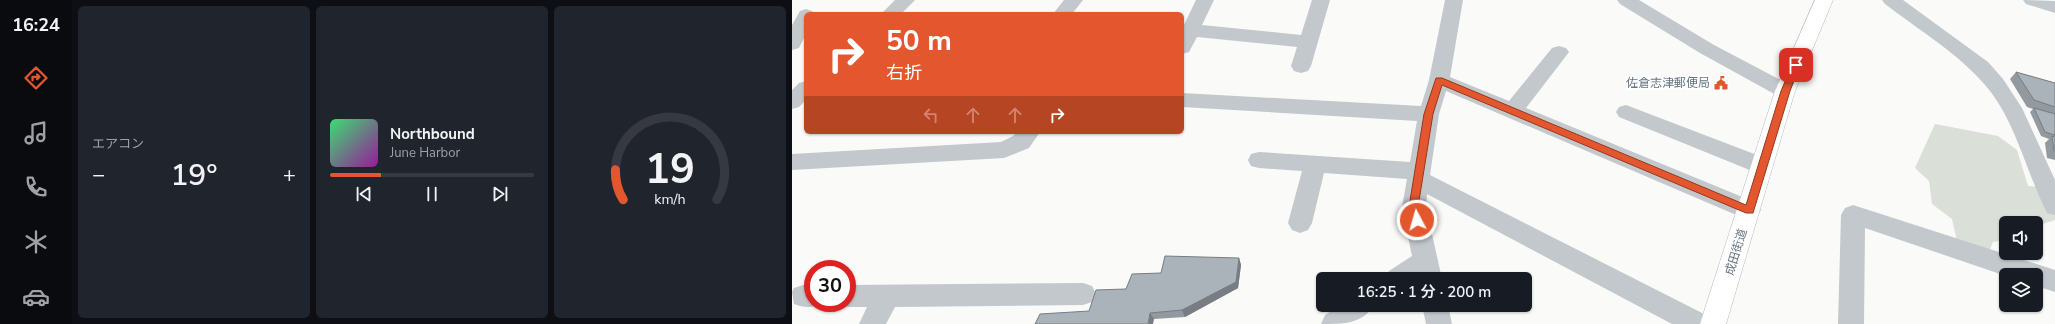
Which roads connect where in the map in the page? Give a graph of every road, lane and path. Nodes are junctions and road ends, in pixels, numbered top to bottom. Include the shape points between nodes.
1 (906, 0) edge
2 (1074, 0) edge
3 (1205, 0) edge
4 (1320, 0) edge
5 (1454, 0) edge
6 (1626, 0) edge
7 (1824, 0) edge
8 (1891, 0) edge
9 (2032, 0) edge
10 (2055, 7) edge
11 (792, 8) edge
12 (809, 8) edge
13 (892, 12) edge
14 (1064, 12) edge
15 (804, 19) edge
16 (1191, 30) junction
17 (1307, 42) junction
18 (792, 44) edge
19 (1184, 44) edge
20 (1559, 52) dead end
21 (1301, 66) dead end
22 (1439, 80) junction
23 (804, 90) edge
24 (1785, 91) junction
25 (1184, 100) edge
26 (792, 102) edge
27 (1513, 111) junction
28 (1626, 112) dead end
29 (1429, 114) junction
30 (1027, 134) edge
31 (1259, 160) dead end
32 (792, 162) edge
33 (1314, 164) junction
34 (1762, 166) junction
35 (1419, 175) junction
36 (2050, 183) edge
37 (2055, 206) edge
38 (1749, 210) junction
39 (1300, 223) dead end
40 (2015, 268) edge
41 (1427, 270) edge
42 (2043, 277) edge
43 (2055, 281) edge
44 (1083, 294) dead end
45 (888, 295) junction
46 (856, 296) edge
47 (1351, 312) edge
48 (1436, 312) edge
49 (872, 324) edge
50 (1334, 324) edge
51 (1439, 324) edge
52 (1697, 324) edge
53 (1713, 324) edge
54 (1851, 324) edge

1 - 13 street
2 - 14 street
3 - 16 street
4 - 17 street
5 - 22 street
6 - 24 street via 1707,49
7 - 24 highway, 成田街道
8 - 36 street via 1981,67 1996,84 2012,108
9 - 10 street
11 - 12 street
15 - 18 street
16 - 17 street
16 - 19 street
17 - 21 street
20 - 27 street
22 - 27 street
22 - 29 street
23 - 26 street
24 - 34 highway, 成田街道
25 - 29 street
27 - 38 street
28 - 34 street
29 - 35 street
30 - 32 street via 1021,142 1004,150
31 - 33 street
33 - 35 street
33 - 39 street
34 - 38 highway, 成田街道
35 - 41 street via 1414,207
35 - 52 street
36 - 37 street
38 - 53 highway, 成田街道
40 - 54 street via 1854,215
42 - 43 street
44 - 45 street
45 - 46 street
45 - 49 street
47 - 50 street
48 - 51 street

